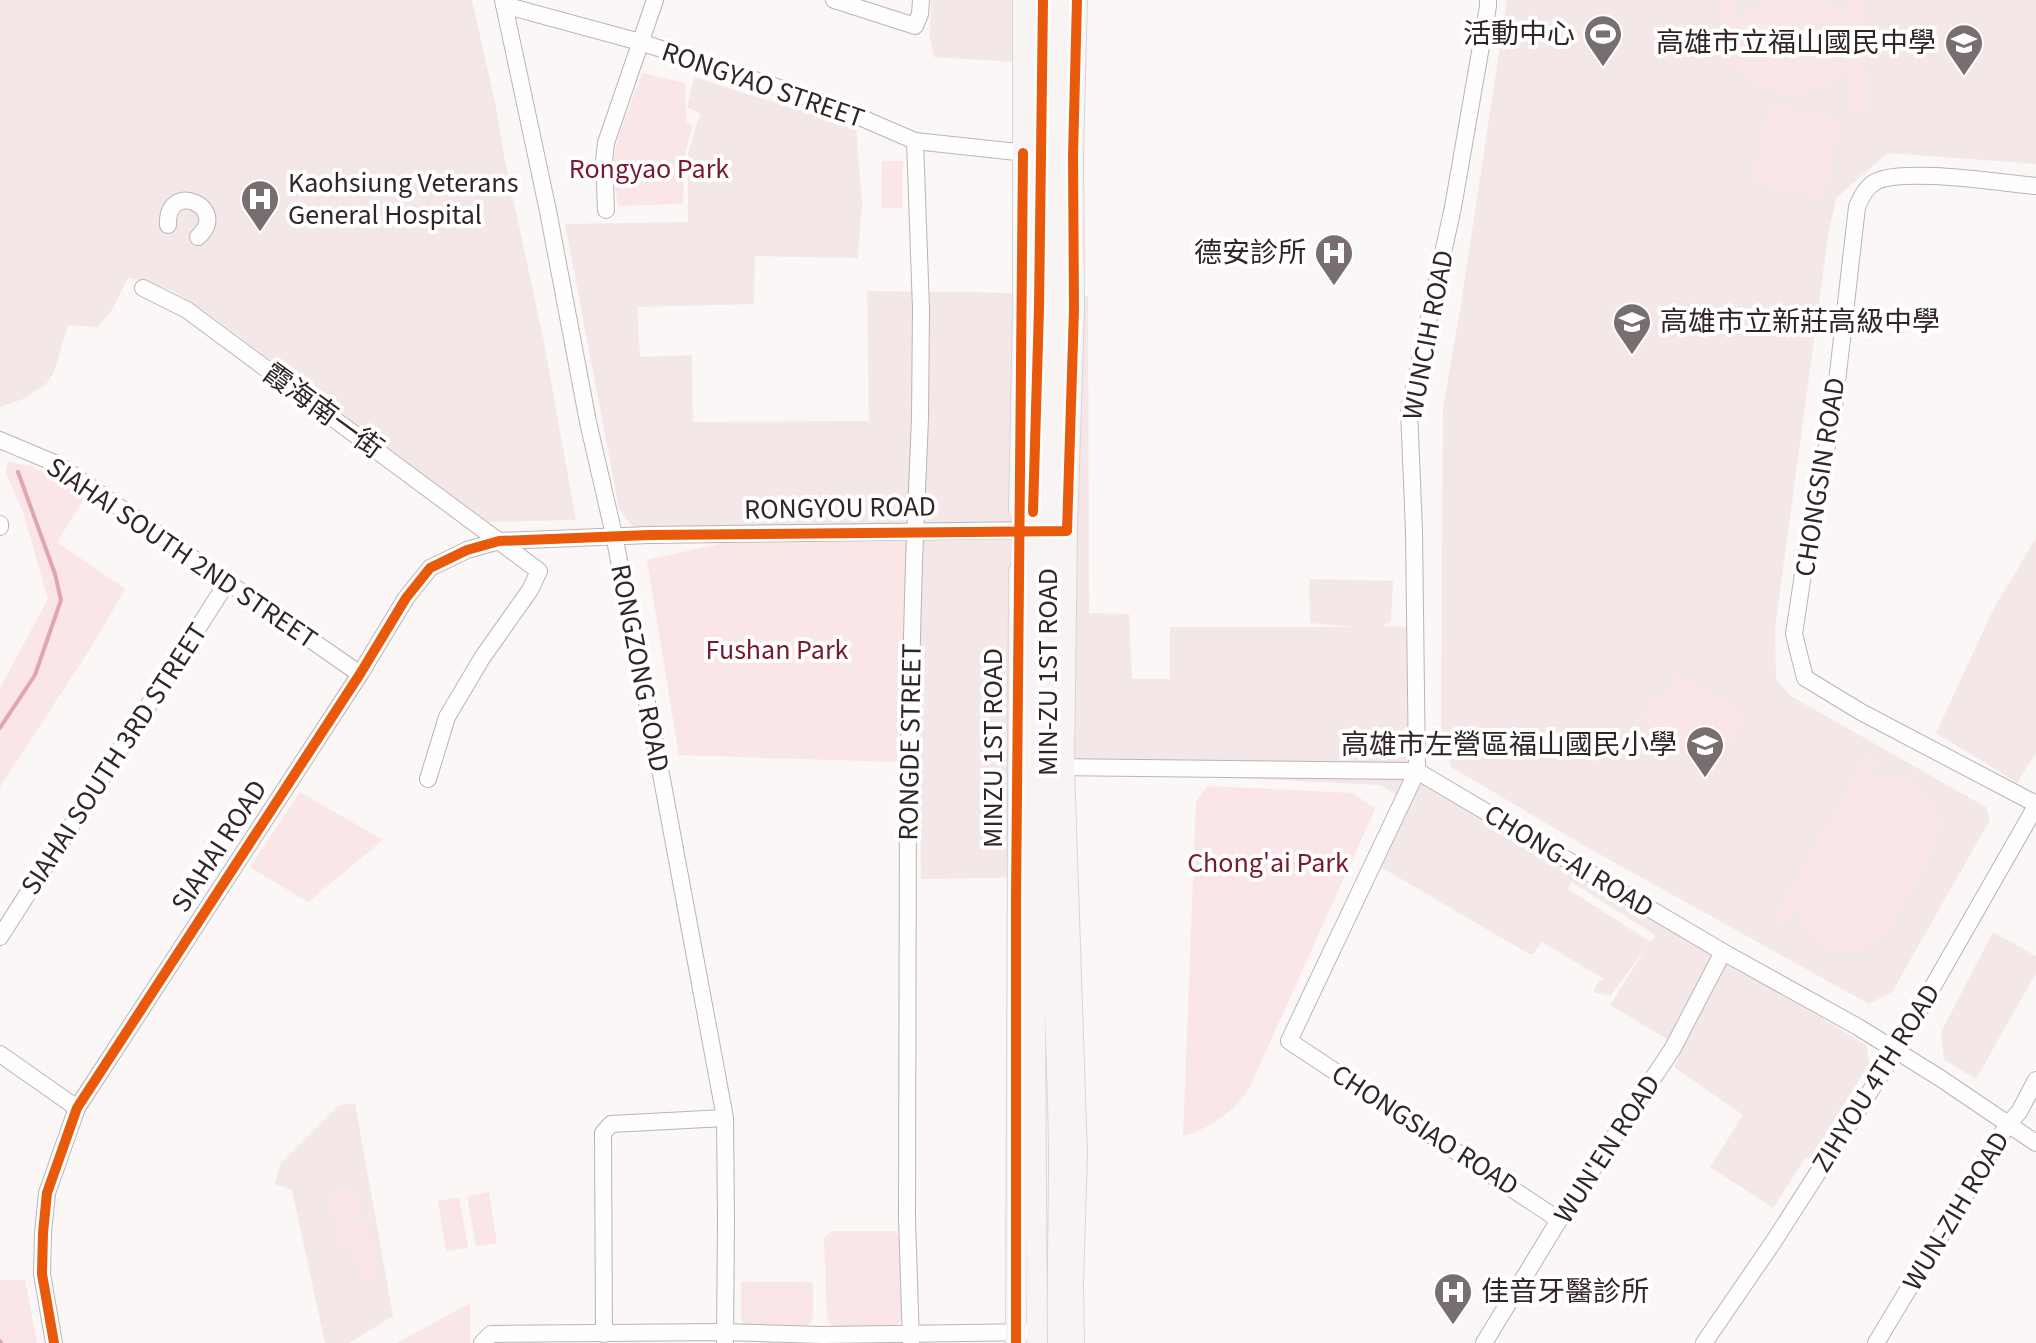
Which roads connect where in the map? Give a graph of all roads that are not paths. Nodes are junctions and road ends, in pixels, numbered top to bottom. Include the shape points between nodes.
1 (655, 0) edge
2 (834, 0) edge
3 (921, 0) edge
4 (1023, 0) edge
5 (1043, 0) edge
6 (1061, 0) edge
7 (1077, 0) edge
8 (1488, 0) edge
9 (504, 2) edge
10 (640, 42) junction
11 (915, 141) junction
12 (1049, 155) junction
13 (2036, 186) edge
14 (606, 210) dead end
15 (168, 225) dead end
16 (198, 237) dead end
17 (143, 288) dead end
18 (0, 440) edge
19 (1042, 530) junction
20 (915, 531) junction
21 (614, 535) junction
22 (499, 541) junction
23 (228, 581) junction
24 (360, 674) junction
25 (1040, 767) junction
26 (1417, 771) junction
27 (428, 779) dead end
28 (2036, 805) edge
29 (0, 937) edge
30 (1723, 952) junction
31 (1896, 1051) junction
32 (0, 1054) edge
33 (2036, 1080) edge
34 (77, 1108) junction
35 (725, 1118) junction
36 (2008, 1124) junction
37 (2036, 1143) edge
38 (1559, 1220) junction
39 (604, 1334) junction
40 (725, 1337) edge
41 (1016, 1338) edge
42 (1037, 1338) edge
43 (911, 1339) edge
44 (54, 1343) edge
45 (482, 1343) edge
46 (1058, 1343) edge
47 (1074, 1343) edge
48 (1484, 1343) edge
49 (1704, 1343) edge
50 (1876, 1343) edge

1 - 10 street
2 - 3 street via 915,26
4 - 12 main road, MINZU 1ST ROAD
5 - 12 main road, MINZU 1ST ROAD
6 - 12 main road, MIN-ZU 1ST ROAD
7 - 12 main road, MINZU 1ST ROAD
8 - 26 street, WUNCIH ROAD via 1453,207 1409,410
9 - 10 street, RONGYAO STREET
9 - 21 street, RONGZONG ROAD
10 - 11 street, RONGYAO STREET via 834,106
10 - 14 street via 606,143
11 - 12 street, RONGYAO STREET
11 - 20 street, RONGDE STREET via 921,309
12 - 19 main road, MIN-ZU 1ST ROAD via 1057,309
12 - 19 main road, MINZU 1ST ROAD via 1023,308
13 - 28 street, CHONGSIN ROAD via 1901,175 1874,182 1860,199 1833,417 1794,634 1805,678
15 - 16 street via 173,205 193,201 207,220
17 - 22 street, 霞海南一街 via 187,310
18 - 23 street, SIAHAI SOUTH 2ND STREET via 57,464
19 - 20 street, RONGYOU ROAD
19 - 25 main road, MIN-ZU 1ST ROAD
19 - 25 main road, MINZU 1ST ROAD
20 - 21 street, RONGYOU ROAD
20 - 43 street, RONGDE STREET via 908,786
21 - 22 street, SIAHAI ROAD
21 - 35 street, RONGZONG ROAD
22 - 24 street, SIAHAI ROAD via 430,568
22 - 27 street, 霞海南一街 via 539,571 447,717
23 - 24 street, SIAHAI SOUTH 2ND STREET
23 - 29 street, SIAHAI SOUTH 3RD STREET
24 - 34 street, SIAHAI ROAD
25 - 26 street, CHONG-AI ROAD
25 - 41 main road, MINZU 1ST ROAD
25 - 42 main road, MINZU 1ST ROAD
25 - 46 main road, MIN-ZU 1ST ROAD via 1059,1154
25 - 47 main road, MIN-ZU 1ST ROAD via 1077,1154
26 - 30 street, CHONG-AI ROAD
26 - 38 street, CHONGSIAO ROAD via 1289,1041
28 - 31 street, ZIHYOU 4TH ROAD
30 - 31 street, CHONG-AI ROAD
30 - 38 street, WUN'EN ROAD via 1673,1048
31 - 36 street, CHONG-AI ROAD
31 - 49 street, ZIHYOU 4TH ROAD
32 - 34 street
33 - 36 street, WUN-ZIH ROAD
34 - 44 street, SIAHAI ROAD via 47,1193 43,1233 42,1274
35 - 39 street via 611,1124 603,1133
35 - 40 street, RONGZONG ROAD
36 - 37 street, CHONG-AI ROAD
36 - 50 street, WUN-ZIH ROAD
38 - 48 street, WUN'EN ROAD
39 - 40 street
39 - 45 street via 491,1334
40 - 43 street
41 - 42 street
41 - 43 street

